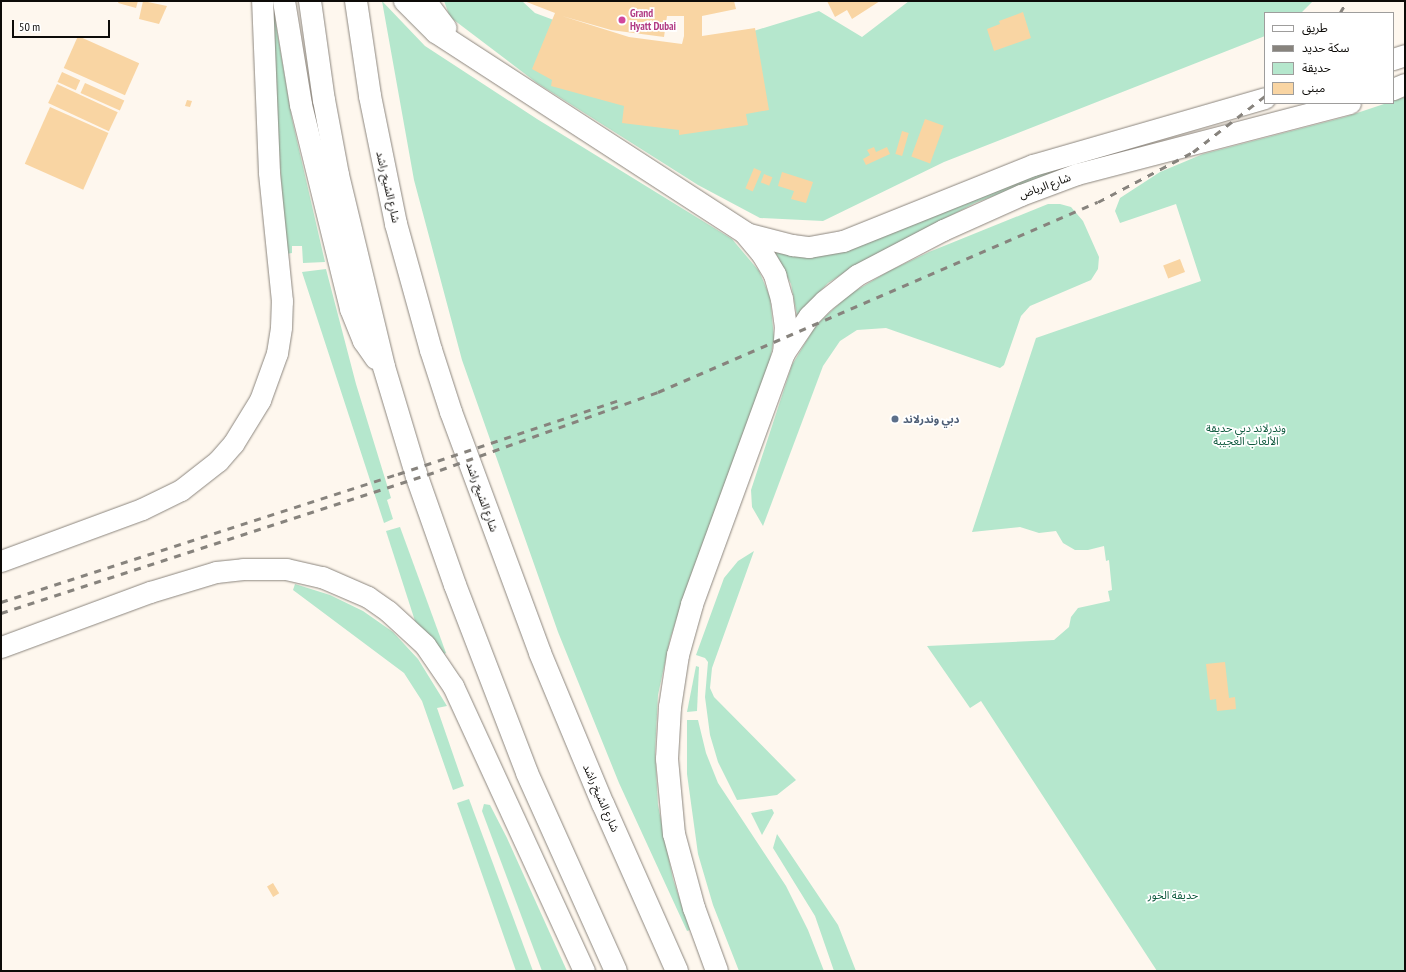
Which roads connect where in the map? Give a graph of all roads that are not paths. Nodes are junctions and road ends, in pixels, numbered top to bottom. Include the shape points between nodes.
1 (262, 1) edge
2 (284, 1) edge
3 (310, 1) edge
4 (356, 1) edge
5 (405, 1) edge
6 (425, 1) edge
7 (459, 46) junction
8 (1405, 56) edge
9 (1394, 59) edge
10 (1405, 84) edge
11 (1394, 89) edge
12 (1264, 98) edge
13 (1346, 104) edge
14 (1136, 136) junction
15 (1077, 174) junction
16 (745, 233) junction
17 (784, 353) junction
18 (384, 367) junction
19 (1, 562) edge
20 (1, 647) edge
21 (584, 971) edge
22 (616, 971) edge
23 (678, 971) edge
24 (717, 971) edge

1 - 19 street via 269,172 282,301 277,353 260,400 233,444 218,461 181,490 142,509
2 - 18 highway via 301,105 351,309 364,341
3 - 18 highway via 338,175
4 - 23 highway, شارع الشيخ راشد via 370,96 396,224 449,405 540,653 603,804
5 - 7 highway via 436,32
6 - 7 highway
7 - 16 highway
8 - 9 street
10 - 11 street
12 - 14 street, شارع الرياض
13 - 15 street, شارع الرياض
14 - 15 street via 1128,142 1089,158 1081,164
14 - 16 street, شارع الرياض via 1010,172 844,241 809,247
15 - 17 street, شارع الرياض via 1021,195 943,230 857,275 809,316
16 - 17 highway via 762,253 775,275 786,326
17 - 24 highway via 692,605 678,655 670,707 668,759 674,834 694,908
18 - 22 highway via 417,477 527,773
20 - 21 street via 150,592 216,572 286,569 322,577 368,597 388,611 425,645 453,686

